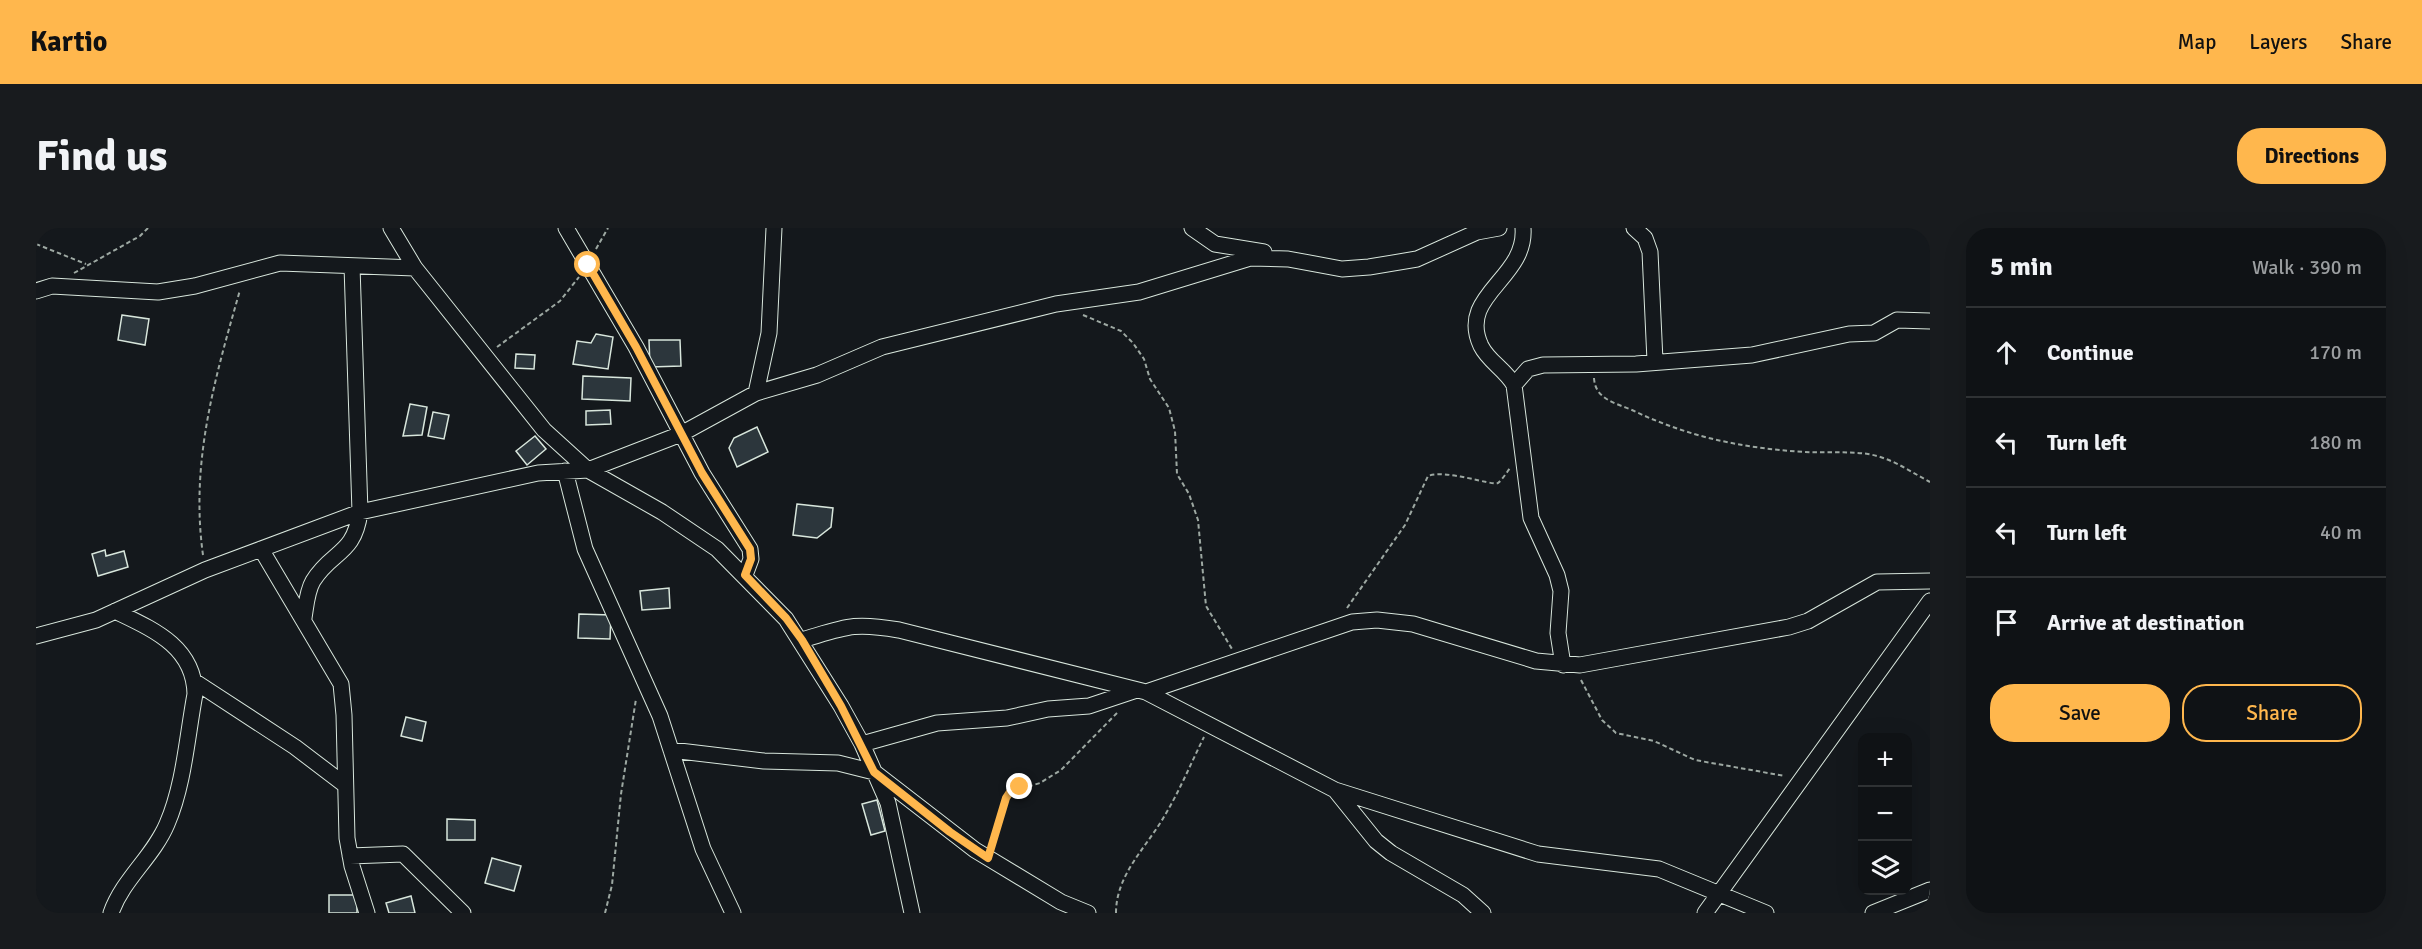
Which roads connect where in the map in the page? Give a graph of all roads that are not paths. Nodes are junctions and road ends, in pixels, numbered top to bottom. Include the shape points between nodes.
1 (391, 228) edge
2 (566, 228) edge
3 (774, 228) edge
4 (1192, 228) edge
5 (1499, 228) edge
6 (1523, 228) edge
7 (1634, 228) edge
8 (1273, 258) junction
9 (352, 266) junction
10 (415, 268) junction
11 (36, 291) edge
12 (1930, 321) edge
13 (1655, 361) junction
14 (1514, 385) junction
15 (756, 393) junction
16 (681, 434) junction
17 (588, 470) junction
18 (565, 471) junction
19 (360, 512) junction
20 (261, 549) junction
21 (745, 575) junction
22 (1930, 581) edge
23 (1930, 601) edge
24 (115, 611) junction
25 (304, 618) junction
26 (36, 636) edge
27 (802, 640) junction
28 (1568, 665) junction
29 (194, 681) junction
30 (1142, 691) junction
31 (862, 744) junction
32 (671, 750) junction
33 (874, 772) junction
34 (345, 785) junction
35 (1335, 790) junction
36 (350, 856) junction
37 (1930, 890) edge
38 (1718, 892) junction
39 (111, 913) edge
40 (367, 913) edge
41 (463, 913) edge
42 (733, 913) edge
43 (912, 913) edge
44 (1088, 913) edge
45 (1483, 913) edge
46 (1705, 913) edge
47 (1767, 913) edge
48 (1872, 913) edge

1 - 10 street
2 - 16 street via 636,347
3 - 15 street via 769,333
4 - 8 street via 1215,244 1264,252
5 - 8 street via 1477,232 1417,259 1369,267 1342,269
6 - 14 street via 1519,258 1482,302 1476,322 1476,333 1489,360 1507,373
7 - 13 street via 1645,238 1650,252
8 - 15 street via 1241,260 1123,296 1056,304 882,347 817,375
9 - 10 street
9 - 11 street via 280,263 158,292 52,286
9 - 19 street
10 - 17 street via 544,430
12 - 13 street via 1897,320 1874,333 1849,334 1776,352
13 - 14 street via 1536,366 1521,374
14 - 28 street via 1531,518 1557,575 1561,591 1558,633
15 - 16 street
16 - 17 street
16 - 21 street via 750,549
17 - 18 street
17 - 21 street via 662,512 717,549
18 - 19 street via 538,473
18 - 32 street via 585,549 660,716
19 - 20 street
19 - 25 street via 350,544 311,584
20 - 24 street
20 - 25 street
21 - 27 street
22 - 28 street via 1877,582 1808,621 1789,627 1662,652
23 - 38 street
24 - 26 street
24 - 29 street via 168,639
25 - 34 street via 343,692
27 - 30 street via 834,628 869,625
27 - 31 street
28 - 30 street via 1536,661 1436,629 1377,620 1333,627
29 - 34 street
29 - 39 street via 195,694 167,825 119,892
30 - 31 street via 1089,706 937,723
30 - 35 street
31 - 33 street
32 - 33 street via 764,761 838,763
32 - 42 street via 703,849
33 - 43 street via 888,803
33 - 44 street via 988,858 1061,902
34 - 36 street
35 - 38 street via 1538,854 1645,866
35 - 45 street via 1376,842 1463,895
36 - 40 street
36 - 41 street via 403,854
37 - 48 street
38 - 46 street
38 - 47 street

